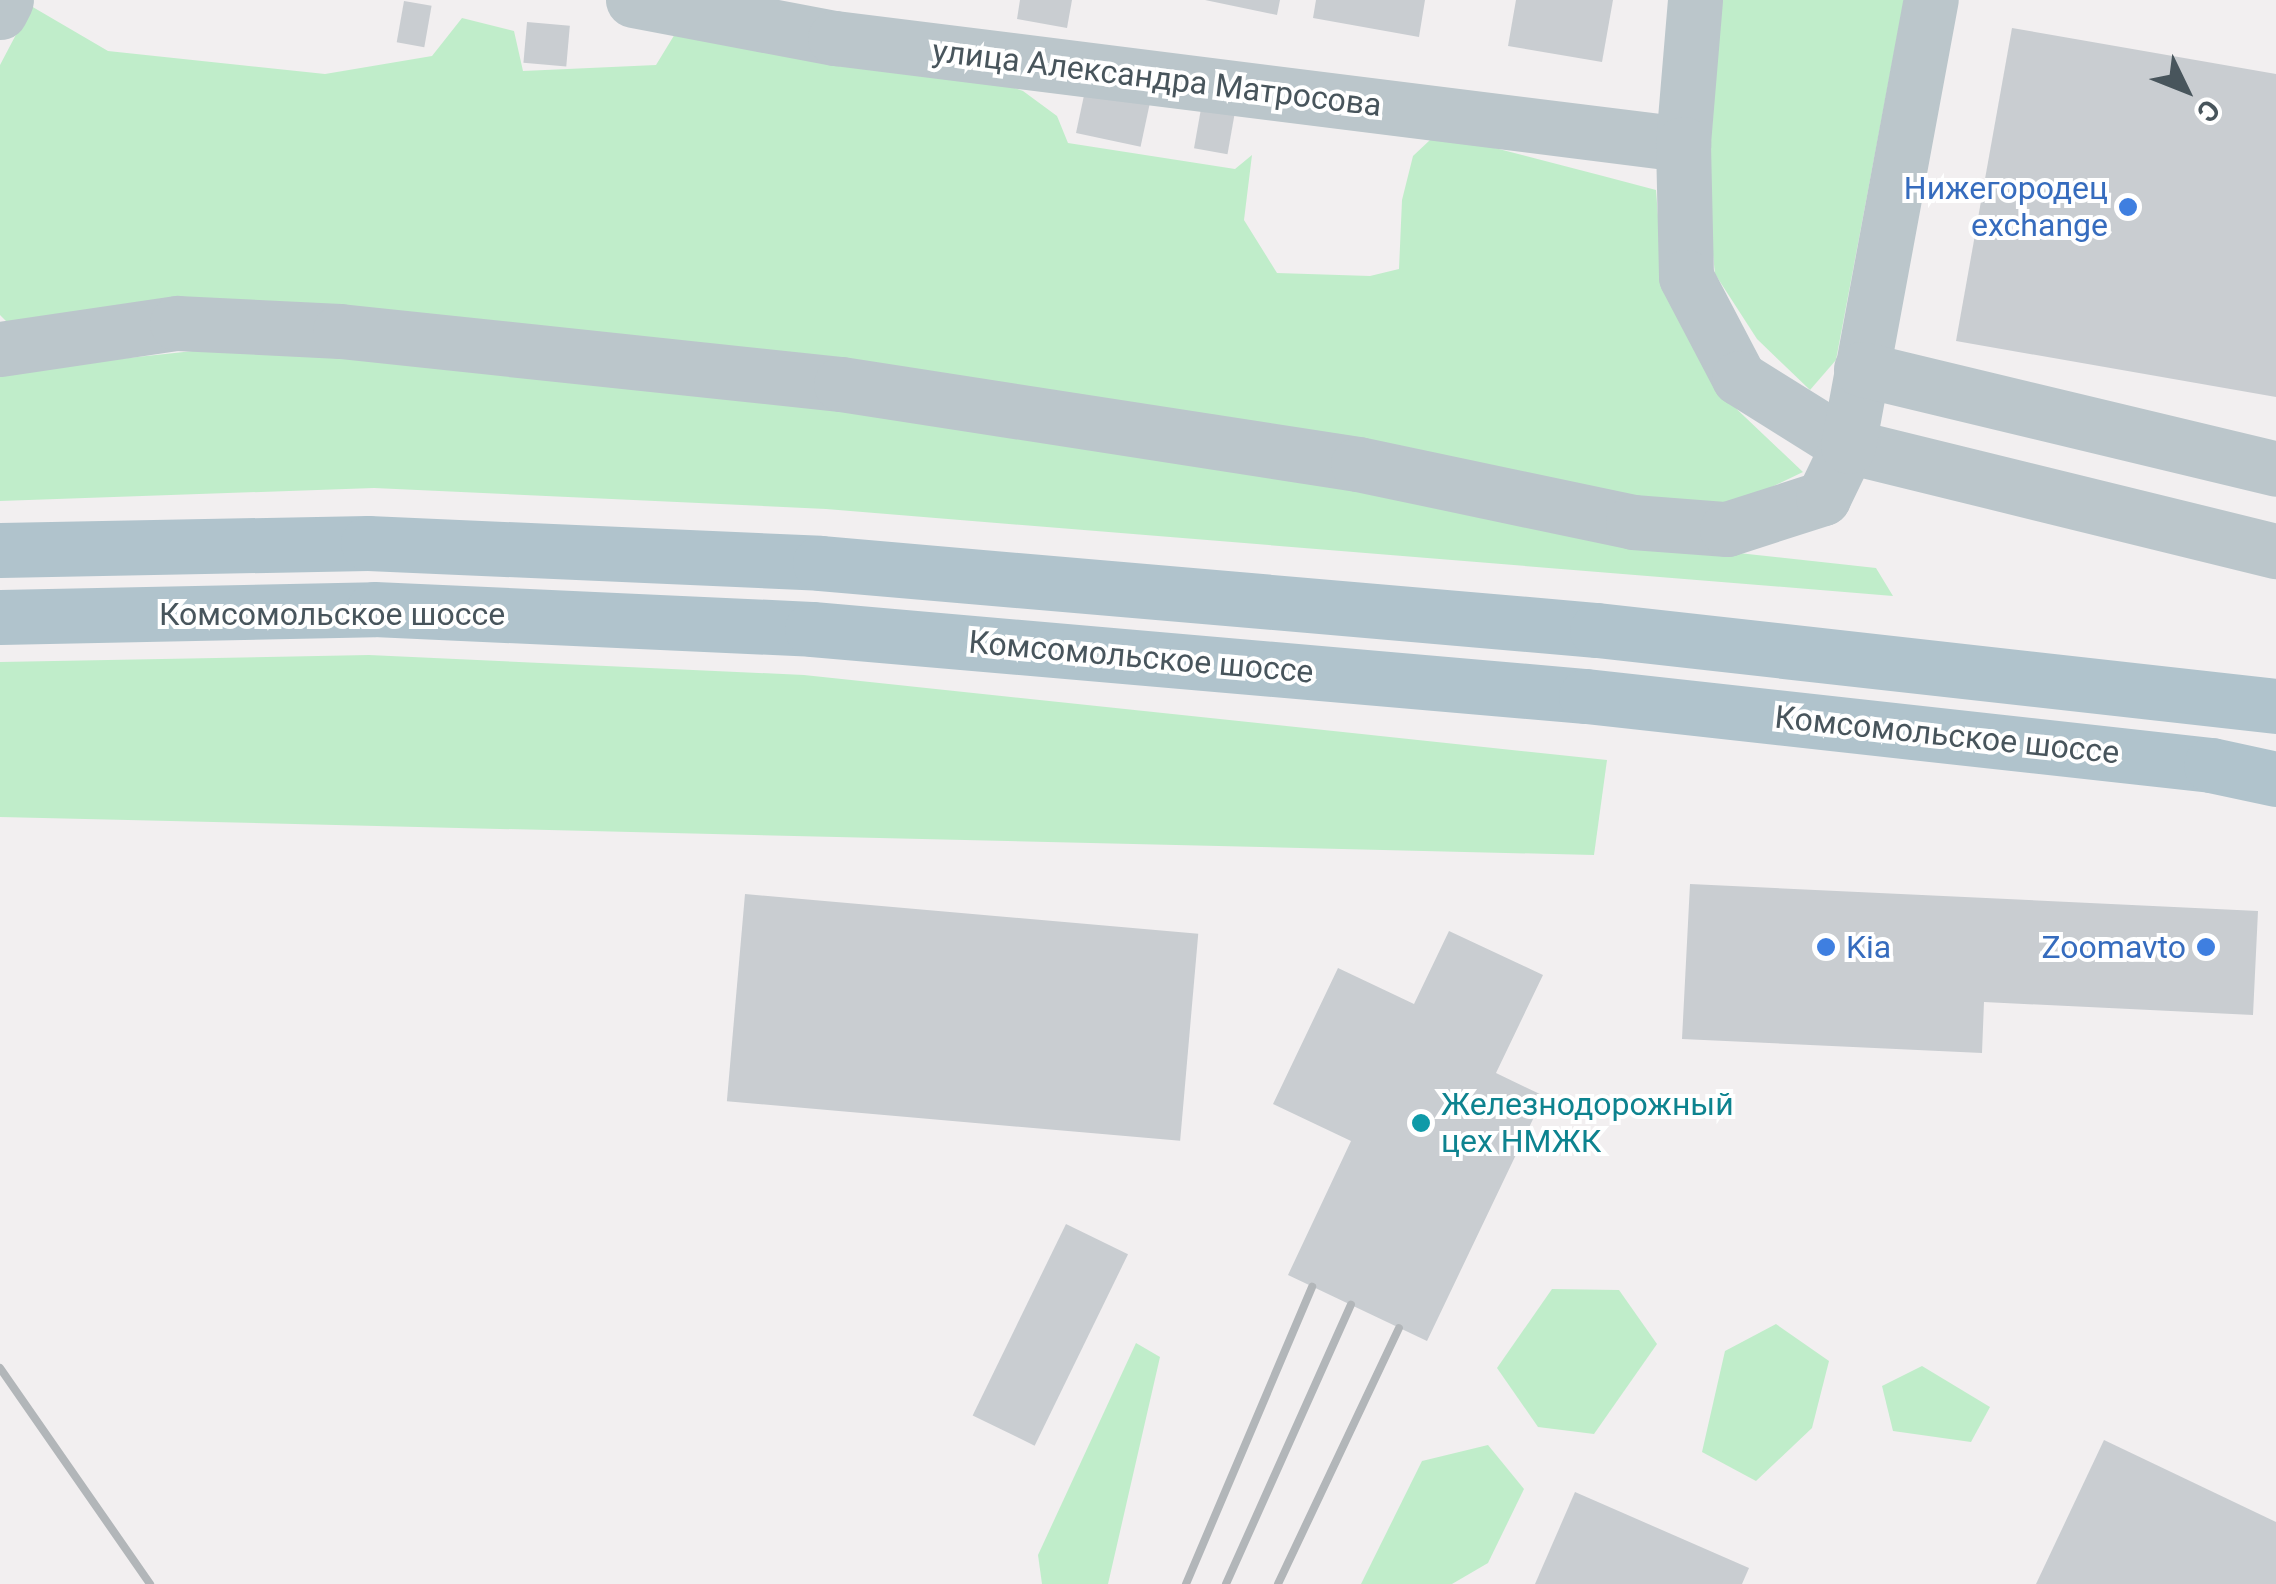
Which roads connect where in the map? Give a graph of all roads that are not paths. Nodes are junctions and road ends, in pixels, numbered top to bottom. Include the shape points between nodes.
1 (6, 0) edge
2 (633, 0) edge
3 (1695, 0) edge
4 (1931, 0) edge
5 (0, 12) edge
6 (838, 19) edge
7 (1683, 144) junction
8 (1, 350) edge
9 (1861, 369) junction
10 (1848, 446) junction
11 (2276, 469) edge
12 (0, 550) edge
13 (2276, 550) edge
14 (0, 617) edge
15 (2276, 706) edge
16 (2276, 779) edge

1 - 5 street
2 - 6 street, улица Александра Матросова
3 - 7 street
4 - 9 street
6 - 7 street, улица Александра Матросова
7 - 10 street via 1686,277 1739,378
8 - 10 street via 177,323 340,331 841,384 1358,464 1632,522 1727,529 1822,498
9 - 10 street
9 - 11 street
10 - 13 street
12 - 15 main road, Комсомольское шоссе via 368,543 820,563 1597,630
14 - 16 main road, Комсомольское шоссе via 374,608 812,628 1586,696 2211,764

